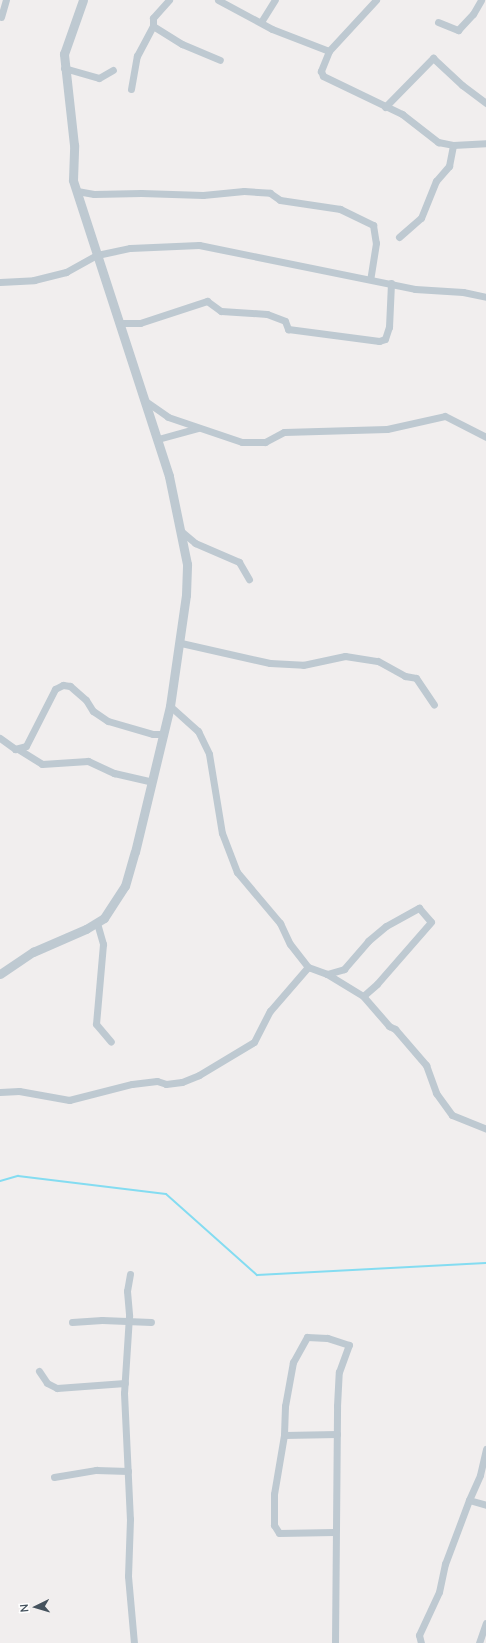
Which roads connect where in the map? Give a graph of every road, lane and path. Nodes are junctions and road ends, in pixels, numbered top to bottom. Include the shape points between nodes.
1 (6, 0) edge
2 (83, 0) edge
3 (169, 0) edge
4 (218, 0) edge
5 (275, 0) edge
6 (376, 0) edge
7 (481, 0) edge
8 (1, 17) edge
9 (262, 22) junction
10 (438, 22) dead end
11 (153, 26) junction
12 (329, 51) junction
13 (220, 60) dead end
14 (64, 68) junction
15 (113, 70) dead end
16 (131, 89) dead end
17 (486, 103) edge
18 (385, 107) junction
19 (486, 143) edge
20 (453, 145) junction
21 (76, 191) junction
22 (399, 236) dead end
23 (97, 255) junction
24 (370, 279) junction
25 (0, 282) edge
26 (391, 283) junction
27 (486, 297) edge
28 (120, 323) junction
29 (144, 399) junction
30 (202, 428) junction
31 (486, 437) edge
32 (158, 439) junction
33 (182, 532) junction
34 (249, 579) dead end
35 (181, 643) junction
36 (434, 705) dead end
37 (170, 706) junction
38 (164, 734) junction
39 (0, 738) edge
40 (18, 749) junction
41 (152, 782) junction
42 (97, 923) junction
43 (308, 967) junction
44 (0, 974) edge
45 (327, 974) junction
46 (363, 996) junction
47 (112, 1042) dead end
48 (0, 1092) edge
49 (486, 1129) edge
50 (130, 1274) dead end
51 (72, 1322) dead end
52 (129, 1322) junction
53 (151, 1322) dead end
54 (39, 1371) dead end
55 (124, 1383) junction
56 (336, 1434) junction
57 (284, 1435) junction
58 (486, 1449) edge
59 (128, 1471) junction
60 (54, 1477) dead end
61 (469, 1500) junction
62 (486, 1505) edge
63 (334, 1532) junction
64 (486, 1623) edge
65 (134, 1643) edge
66 (335, 1643) edge
67 (421, 1643) edge
68 (478, 1643) edge

1 - 8 street
2 - 14 street via 67,41
3 - 11 street via 153,18
4 - 9 street
5 - 9 street
6 - 12 street
7 - 10 street via 473,14 458,30
9 - 12 street via 272,29
11 - 13 street via 182,44
11 - 16 street via 137,56
12 - 18 street via 321,71 324,76
14 - 15 street via 99,78
14 - 21 street via 74,145 73,170
17 - 18 street via 462,86 433,58
18 - 20 street via 402,114 438,142
19 - 20 street
20 - 22 street via 449,166 436,180 421,218
21 - 23 street
21 - 24 street via 94,194 203,195 244,191 270,193 280,200 340,209 373,225 376,243
23 - 24 street via 130,248 199,245 316,271
23 - 25 street via 66,272 25,282
23 - 28 street
24 - 26 street
26 - 27 street via 430,292 463,292
26 - 28 street via 389,327 385,339 379,340 288,329 286,322 267,314 221,311 207,301 140,323
28 - 29 street
29 - 30 street via 168,418
29 - 32 street
30 - 31 street via 226,438 257,443 284,432 387,429 445,416
30 - 32 street via 181,431
32 - 33 street
33 - 34 street via 195,543 239,562
33 - 35 street via 187,564
35 - 36 street via 270,663 303,665 345,656 378,661 405,676 416,678
35 - 37 street
37 - 38 street
37 - 43 street via 198,731 209,754 222,833 237,872 280,923 290,944
38 - 40 street via 153,734 108,721 93,711 86,700 70,686 63,685 55,689 26,746
38 - 41 street
39 - 40 street
40 - 41 street via 42,764 88,761 114,773
41 - 42 street via 125,886 110,911
42 - 44 street via 32,952
42 - 47 street via 103,944 96,1024
43 - 45 street
43 - 48 street via 270,1011 254,1042 199,1075 182,1082 132,1084 69,1100 19,1091
45 - 46 street
45 - 46 street via 344,969 368,941 386,926 419,908 431,922 377,984
46 - 49 street via 426,1065 436,1093 452,1115
50 - 52 street via 127,1291
51 - 52 street
52 - 53 street
52 - 55 street
54 - 55 street via 47,1383 57,1388
55 - 59 street
56 - 57 street
56 - 57 street via 339,1372 349,1345 327,1338 307,1337 293,1362 285,1406
56 - 63 street
57 - 63 street via 274,1494 274,1525 279,1533
58 - 61 street via 480,1475
59 - 60 street via 96,1470
59 - 65 street via 128,1576
61 - 62 street
61 - 67 street via 449,1552 439,1592 419,1635
63 - 66 street
64 - 68 street

